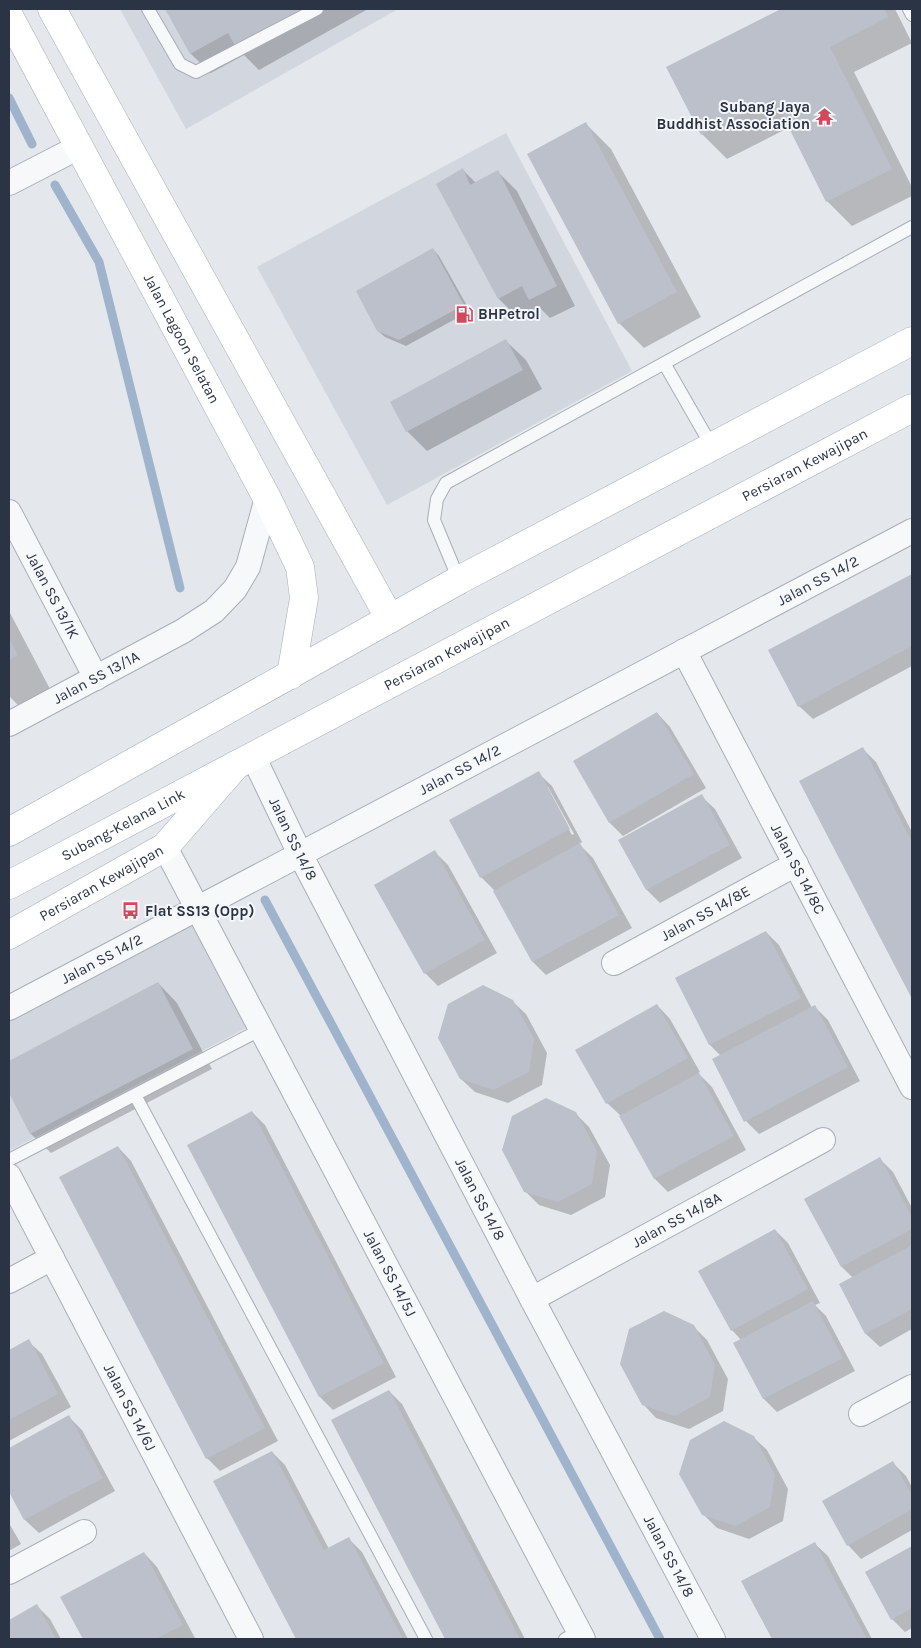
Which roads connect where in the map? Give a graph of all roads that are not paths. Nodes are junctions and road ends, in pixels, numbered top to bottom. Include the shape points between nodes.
1 (52, 9) edge
2 (148, 9) edge
3 (317, 9) edge
4 (909, 9) edge
5 (912, 15) edge
6 (9, 16) edge
7 (77, 148) junction
8 (9, 183) edge
9 (912, 227) edge
10 (912, 341) edge
11 (664, 363) junction
12 (912, 408) edge
13 (712, 445) junction
14 (267, 498) junction
15 (9, 512) edge
16 (912, 531) edge
17 (459, 580) junction
18 (390, 619) junction
19 (684, 651) junction
20 (291, 675) junction
21 (96, 678) junction
22 (9, 724) edge
23 (245, 761) junction
24 (20, 822) edge
25 (9, 832) edge
26 (165, 847) junction
27 (300, 854) junction
28 (796, 864) junction
29 (9, 885) edge
30 (199, 908) junction
31 (9, 935) edge
32 (614, 963) dead end
33 (9, 1008) edge
34 (262, 1029) junction
35 (912, 1087) edge
36 (135, 1095) junction
37 (823, 1140) dead end
38 (9, 1160) edge
39 (9, 1176) edge
40 (52, 1258) junction
41 (9, 1281) edge
42 (532, 1299) junction
43 (912, 1387) edge
44 (861, 1414) dead end
45 (84, 1532) dead end
46 (9, 1572) edge
47 (576, 1637) edge
48 (251, 1639) edge
49 (426, 1639) edge
50 (713, 1639) edge

1 - 18 main road
2 - 3 lane via 180,64 196,72
4 - 5 lane
6 - 7 main road, Jalan Lagoon Selatan
7 - 8 street
7 - 14 main road, Jalan Lagoon Selatan
9 - 11 lane
10 - 13 main road
11 - 13 lane
11 - 17 lane via 446,483 437,499 434,520
12 - 23 main road, Persiaran Kewajipan
13 - 17 main road
14 - 20 main road, Jalan Lagoon Selatan via 300,567 304,598
14 - 21 street, Jalan SS 13/1A via 248,566 235,589 214,611 183,631
15 - 21 street, Jalan SS 13/1K
16 - 19 street, Jalan SS 14/2
17 - 18 main road
18 - 20 main road
19 - 27 street, Jalan SS 14/2
19 - 28 street, Jalan SS 14/8C
20 - 24 main road
21 - 22 street, Jalan SS 13/1A
23 - 26 main road, Persiaran Kewajipan
23 - 27 street, Jalan SS 14/8
23 - 29 main road, Subang-Kelana Link
24 - 25 main road
26 - 30 street, Jalan SS 14/5J
26 - 31 main road, Persiaran Kewajipan
27 - 30 street, Jalan SS 14/2
27 - 42 street, Jalan SS 14/8
28 - 32 street, Jalan SS 14/8E
28 - 35 street, Jalan SS 14/8C
30 - 33 street, Jalan SS 14/2
30 - 34 street, Jalan SS 14/5J
34 - 36 lane
34 - 47 street, Jalan SS 14/5J
36 - 38 lane
36 - 49 lane
37 - 42 street, Jalan SS 14/8A
39 - 40 street, Jalan SS 14/6J
40 - 41 street
40 - 48 street, Jalan SS 14/6J
42 - 50 street, Jalan SS 14/8
43 - 44 street
45 - 46 street

